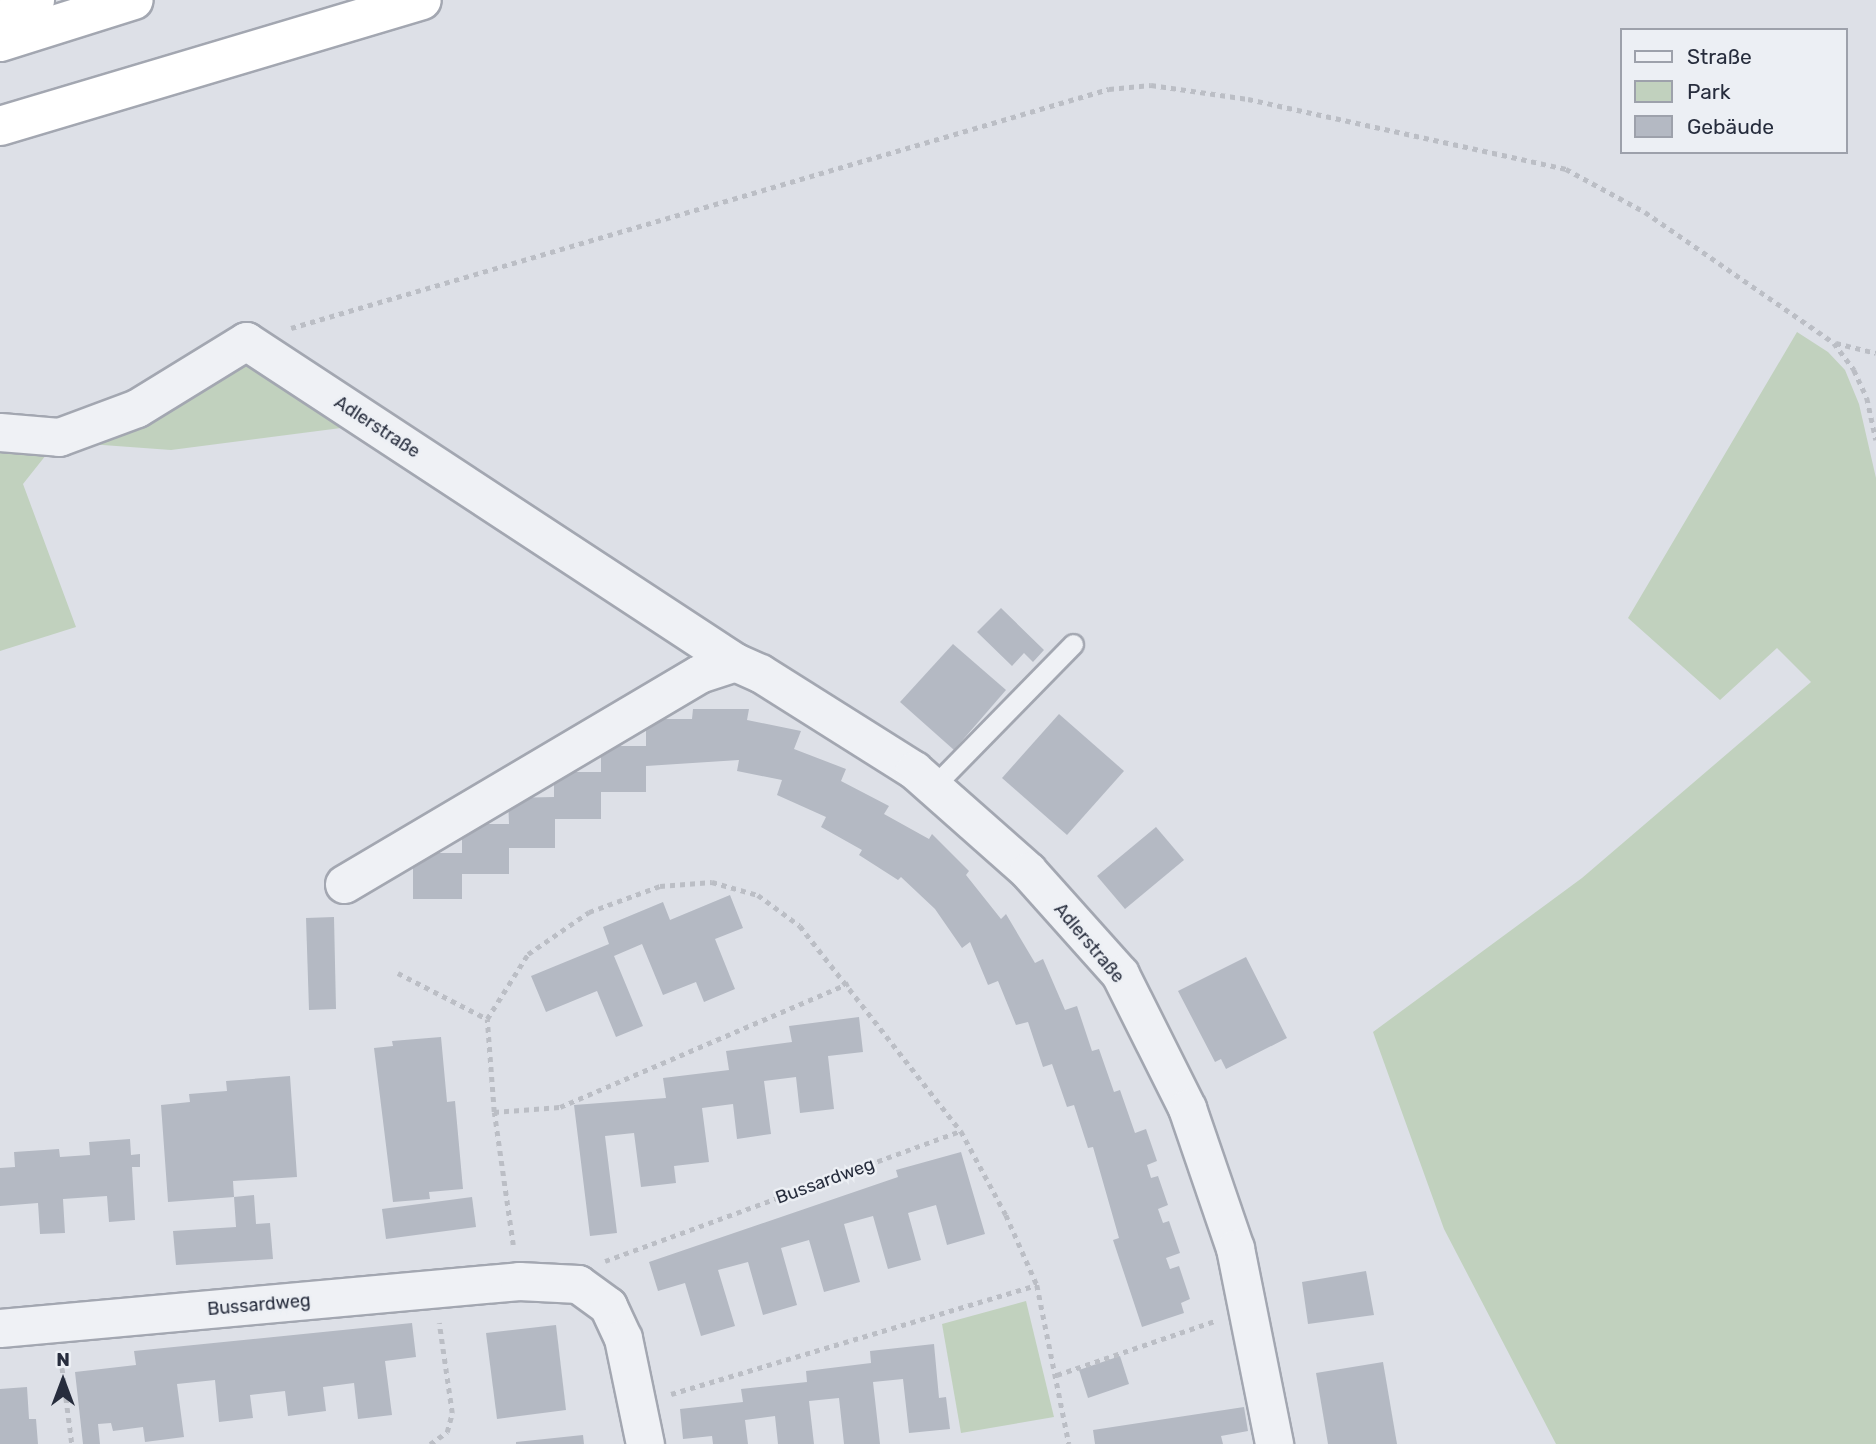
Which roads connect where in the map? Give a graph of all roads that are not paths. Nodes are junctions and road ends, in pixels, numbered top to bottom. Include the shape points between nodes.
1 (35, 0) edge
2 (134, 0) edge
3 (422, 0) edge
4 (0, 23) edge
5 (0, 42) edge
6 (0, 126) edge
7 (0, 432) edge
8 (1073, 644) dead end
9 (734, 662) junction
10 (933, 787) junction
11 (344, 884) dead end
12 (0, 1328) edge
13 (645, 1444) edge
14 (1274, 1444) edge

1 - 4 highway
2 - 5 highway
3 - 6 highway
7 - 9 street, Adlerstraße via 59,437 137,408 246,341
8 - 10 lane
9 - 10 street, Adlerstraße via 760,673 915,770
9 - 11 street via 699,674
10 - 14 street, Adlerstraße via 1028,871 1119,974 1187,1108 1235,1248
12 - 13 street, Bussardweg via 519,1281 578,1284 608,1306 623,1338

